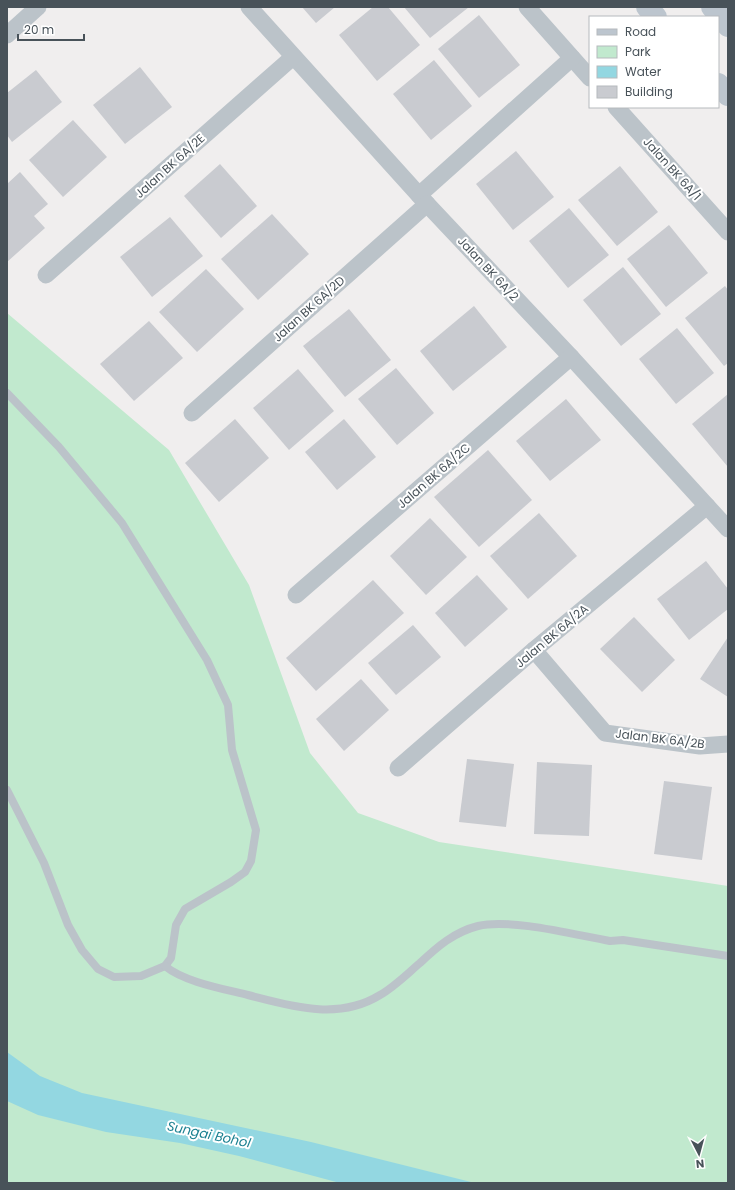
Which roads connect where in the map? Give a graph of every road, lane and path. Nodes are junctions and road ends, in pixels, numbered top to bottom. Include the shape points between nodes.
1 (38, 7) edge
2 (249, 7) edge
3 (527, 7) edge
4 (647, 7) edge
5 (712, 7) edge
6 (655, 16) edge
7 (728, 26) edge
8 (8, 33) edge
9 (293, 57) junction
10 (572, 58) junction
11 (589, 77) edge
12 (719, 85) edge
13 (728, 95) edge
14 (617, 108) edge
15 (423, 200) junction
16 (728, 232) edge
17 (46, 275) dead end
18 (571, 356) junction
19 (7, 394) edge
20 (192, 413) dead end
21 (707, 506) junction
22 (728, 529) edge
23 (296, 595) dead end
24 (534, 650) junction
25 (728, 744) edge
26 (398, 768) dead end
27 (7, 790) edge
28 (728, 956) edge
29 (165, 966) junction

1 - 8 street
2 - 9 street, Jalan BK 6A/2
3 - 10 street
4 - 6 main road
5 - 7 main road
9 - 15 street, Jalan BK 6A/2
9 - 17 street, Jalan BK 6A/2E
10 - 11 street
10 - 15 street, Jalan BK 6A/2D
12 - 13 main road
14 - 16 street, Jalan BK 6A/1
15 - 18 street, Jalan BK 6A/2
15 - 20 street, Jalan BK 6A/2D
18 - 21 street, Jalan BK 6A/2
18 - 23 street, Jalan BK 6A/2C
19 - 29 lane via 59,447 122,523 207,660 228,705 232,750 256,830 251,861 245,872 185,910 176,925 171,958
21 - 22 street, Jalan BK 6A/2
21 - 24 street, Jalan BK 6A/2A
24 - 25 street, Jalan BK 6A/2B via 605,733 700,746
24 - 26 street, Jalan BK 6A/2A
27 - 29 lane via 44,863 68,925 82,950 98,969 114,977 141,976
28 - 29 lane via 623,940 610,941 521,926 478,926 444,941 380,996 338,1010 288,1005 220,988 182,976

